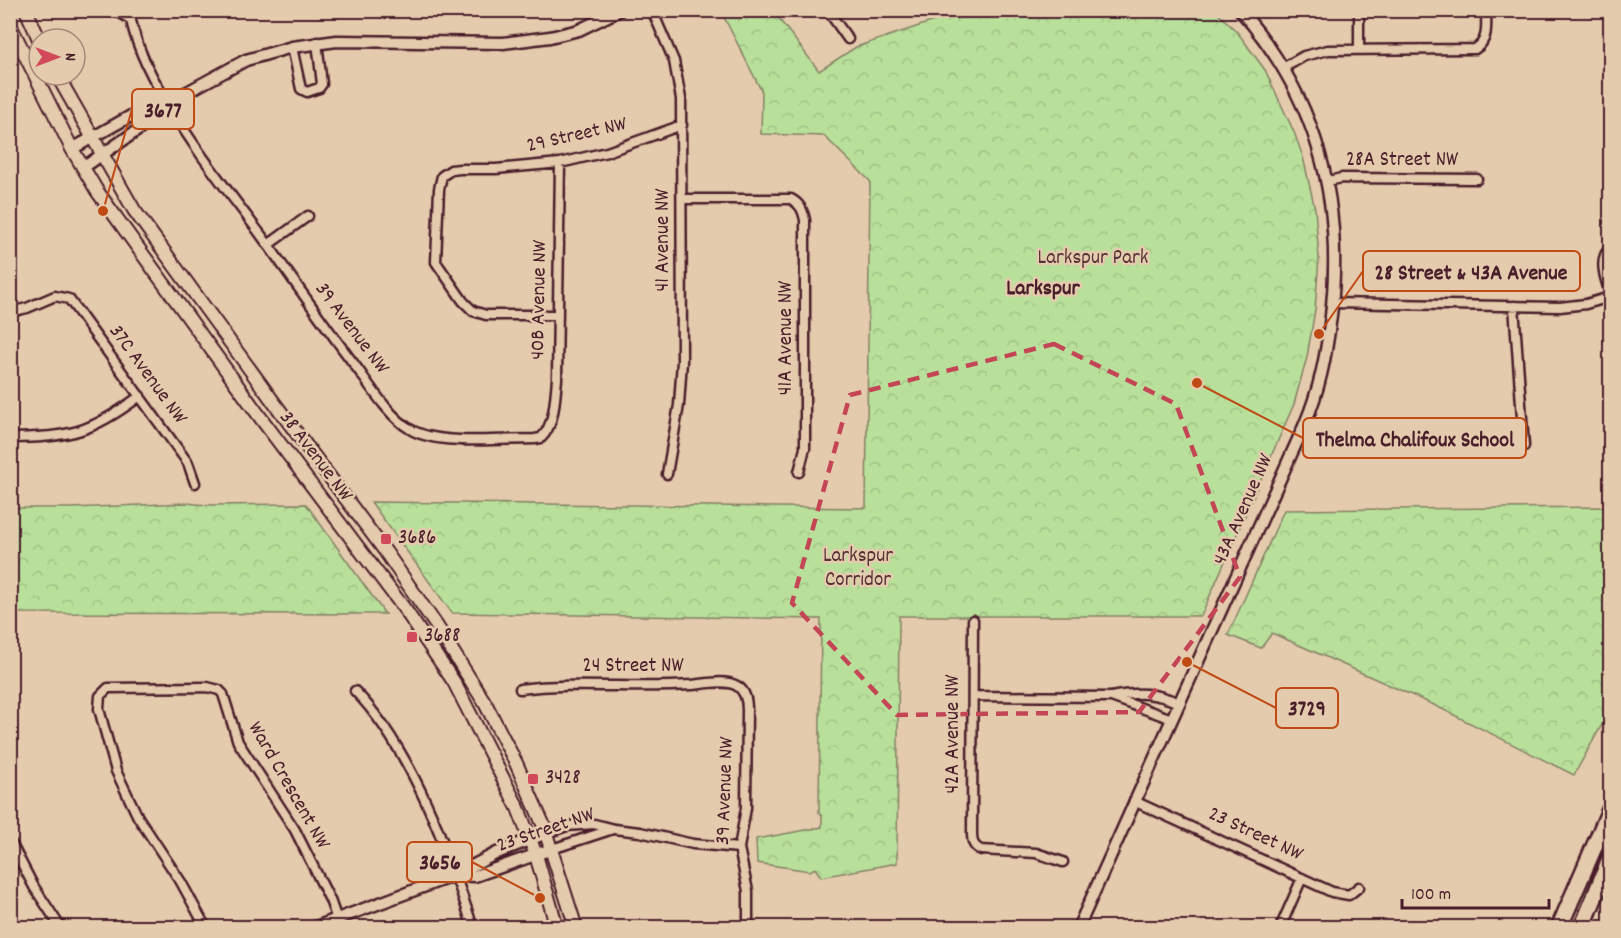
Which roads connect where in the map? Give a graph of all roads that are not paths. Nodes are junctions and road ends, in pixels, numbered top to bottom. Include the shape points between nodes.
1 (26, 10) edge
2 (115, 10) edge
3 (620, 10) edge
4 (652, 10) edge
5 (1240, 10) edge
6 (1359, 10) edge
7 (1486, 10) edge
8 (830, 11) edge
9 (130, 15) edge
10 (10, 25) edge
11 (34, 27) edge
12 (848, 39) dead end
13 (317, 42) junction
14 (292, 47) junction
15 (1359, 48) junction
16 (1283, 68) junction
17 (64, 87) edge
18 (167, 103) junction
19 (682, 125) junction
20 (92, 138) junction
21 (72, 149) junction
22 (102, 156) junction
23 (560, 163) junction
24 (84, 167) junction
25 (1477, 179) dead end
26 (1328, 182) junction
27 (682, 199) junction
28 (308, 216) dead end
29 (268, 245) junction
30 (1611, 249) edge
31 (1611, 292) edge
32 (1611, 297) edge
33 (1332, 303) junction
34 (1514, 306) junction
35 (10, 312) edge
36 (558, 315) junction
37 (140, 396) junction
38 (1304, 426) junction
39 (543, 436) joint
40 (1391, 437) dead end
41 (10, 438) edge
42 (1524, 446) dead end
43 (799, 472) dead end
44 (667, 474) dead end
45 (195, 483) dead end
46 (973, 620) dead end
47 (519, 689) dead end
48 (355, 690) dead end
49 (743, 691) joint
50 (973, 696) junction
51 (1111, 697) junction
52 (1179, 703) junction
53 (1172, 719) junction
54 (1134, 801) junction
55 (1611, 810) edge
56 (614, 829) junction
57 (546, 833) junction
58 (530, 839) junction
59 (10, 841) edge
60 (739, 848) junction
61 (552, 849) junction
62 (536, 855) junction
63 (1611, 859) edge
64 (1063, 862) dead end
65 (1586, 863) junction
66 (455, 875) junction
67 (1302, 878) junction
68 (1359, 887) dead end
69 (339, 923) edge
70 (61, 927) edge
71 (206, 927) edge
72 (313, 927) edge
73 (473, 927) edge
74 (556, 927) edge
75 (576, 927) edge
76 (748, 927) edge
77 (1078, 927) edge
78 (1280, 927) edge
79 (1551, 927) edge
80 (1559, 927) edge
81 (1582, 927) edge

1 - 11 main road
2 - 9 street, 39 Avenue NW
3 - 13 street via 579,30 528,41
4 - 19 street, 41 Avenue NW via 677,74
5 - 16 street, 43A Avenue NW
6 - 15 street
7 - 15 street via 1481,45 1468,50
8 - 12 street
9 - 18 street, 39 Avenue NW via 149,69
10 - 21 main road, 38 Avenue NW
13 - 14 street
13 - 14 street via 322,84 308,92 301,88
14 - 18 street via 246,60
15 - 16 street via 1317,52
16 - 26 street, 43A Avenue NW via 1311,125
17 - 20 main road, 38 Avenue NW
18 - 20 street via 145,108
18 - 22 street via 154,119
18 - 29 street, 39 Avenue NW
19 - 23 street, 29 Street NW via 607,152
19 - 27 street, 41 Avenue NW
20 - 21 street
20 - 22 main road, 38 Avenue NW
21 - 24 main road, 38 Avenue NW
22 - 24 street
22 - 57 main road, 38 Avenue NW via 134,210 436,625 485,703
23 - 36 street, 40B Avenue NW
23 - 36 street, 29 Street NW via 460,169 442,176 436,262 463,301 479,314
24 - 58 main road, 38 Avenue NW via 257,412 440,660 508,787
25 - 26 street, 28A Street NW via 1342,178
26 - 33 street, 43A Avenue NW via 1335,250
27 - 43 street, 41A Avenue NW via 787,199 799,204 805,220 805,448
27 - 44 street, 41 Avenue NW via 681,380
28 - 29 street
29 - 39 street, 39 Avenue NW via 331,334 393,414 411,430 446,439
30 - 31 street via 1603,258
32 - 34 street via 1573,306
33 - 34 street
33 - 38 street, 43A Avenue NW via 1321,381
34 - 42 street
35 - 37 street, 37C Avenue NW via 61,296 73,304
36 - 39 street, 40B Avenue NW via 555,393
37 - 41 street via 106,420 76,433
37 - 45 street, 37C Avenue NW via 188,463
38 - 40 street via 1325,436
38 - 52 street, 43A Avenue NW
46 - 50 street, 42A Avenue NW
47 - 49 street, 24 Street NW via 726,683
48 - 66 street via 372,707 407,768
49 - 60 street, 39 Avenue NW via 747,705 746,808
50 - 51 street
50 - 64 street, 42A Avenue NW via 972,833 976,848 1036,853
51 - 52 street via 1154,694
51 - 53 street
52 - 53 street, 43A Avenue NW
53 - 54 street, 43A Avenue NW
54 - 67 street, 23 Street NW
54 - 77 street, 43A Avenue NW
55 - 65 highway
56 - 57 street, 23 Street NW via 588,823
56 - 60 street, 23 Street NW
56 - 61 street, 23 Street NW
57 - 58 street, 23 Street NW
57 - 61 main road, 38 Avenue NW
58 - 62 main road, 38 Avenue NW
58 - 66 street, 23 Street NW
59 - 70 street
60 - 76 street, 39 Avenue NW via 748,891
61 - 62 street, 23 Street NW
61 - 75 main road, 38 Avenue NW
62 - 66 street, 23 Street NW via 475,876
62 - 74 main road, 38 Avenue NW
63 - 81 highway
65 - 79 highway
65 - 80 highway
66 - 69 street, 23 Street NW
66 - 73 street
67 - 68 street, 23 Street NW via 1345,895
67 - 78 street
69 - 71 street, Ward Crescent NW via 295,830 238,742 223,694 207,687 108,688 98,705 116,771 138,817
69 - 72 street, 23 Street NW

